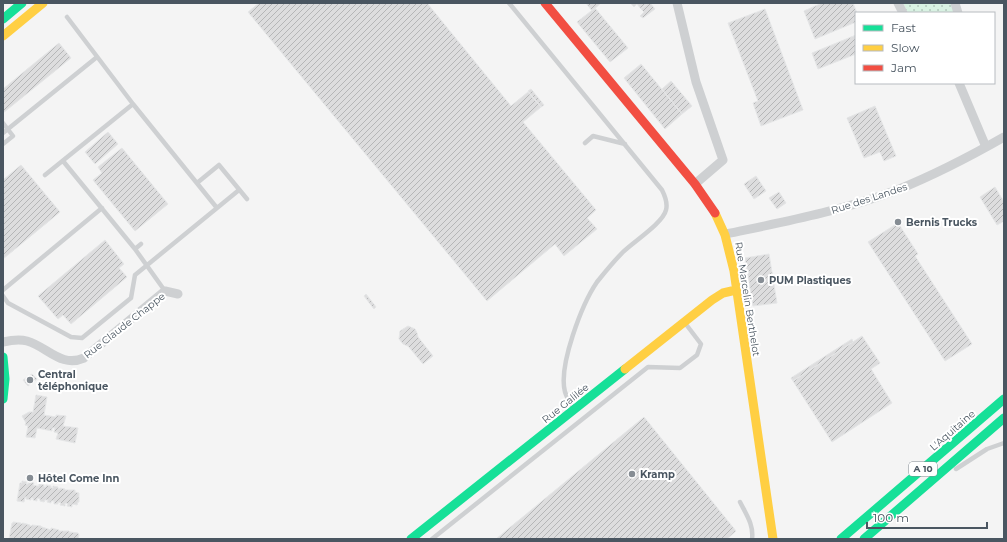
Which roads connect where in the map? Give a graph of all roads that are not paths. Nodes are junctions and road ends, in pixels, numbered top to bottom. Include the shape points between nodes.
1 (22, 3) edge
2 (44, 3) edge
3 (509, 3) edge
4 (545, 3) edge
5 (677, 3) edge
6 (898, 3) edge
7 (902, 12) edge
8 (66, 17) dead end
9 (3, 19) edge
10 (3, 36) edge
11 (97, 57) junction
12 (959, 84) edge
13 (133, 104) junction
14 (3, 124) edge
15 (8, 129) junction
16 (3, 133) edge
17 (1004, 138) edge
18 (585, 143) dead end
19 (3, 144) edge
20 (625, 144) junction
21 (986, 148) junction
22 (63, 161) junction
23 (45, 175) dead end
24 (197, 183) junction
25 (695, 184) junction
26 (239, 190) junction
27 (247, 199) dead end
28 (102, 208) junction
29 (217, 208) junction
30 (726, 234) junction
31 (141, 244) dead end
32 (135, 249) junction
33 (147, 266) junction
34 (3, 290) edge
35 (736, 290) junction
36 (165, 291) junction
37 (178, 294) dead end
38 (3, 296) edge
39 (684, 322) junction
40 (3, 342) edge
41 (3, 357) edge
42 (3, 399) edge
43 (1004, 399) edge
44 (575, 409) junction
45 (1004, 418) edge
46 (1004, 443) edge
47 (949, 474) dead end
48 (942, 479) dead end
49 (916, 495) junction
50 (740, 502) dead end
51 (411, 539) edge
52 (432, 539) edge
53 (752, 539) edge
54 (773, 539) edge
55 (841, 539) edge
56 (864, 539) edge

1 - 9 main road
2 - 10 main road
3 - 20 lane
4 - 25 main road, Rue Marcelin Berthelot
5 - 25 street via 696,82 723,160
6 - 7 street
8 - 11 lane
11 - 13 lane
11 - 15 lane
12 - 21 street
13 - 22 lane
13 - 24 lane
14 - 15 lane
15 - 16 lane
15 - 19 lane via 13,136
17 - 21 street, Rue des Landes
18 - 20 lane via 593,136
20 - 44 lane via 662,190 667,210 662,219 608,267 582,310 567,355 564,377 565,392
21 - 30 street, Rue des Landes via 926,178 876,197 794,220
22 - 23 lane
22 - 28 lane
24 - 26 lane via 219,165
24 - 29 lane
25 - 30 main road, Rue Marcelin Berthelot via 715,212
26 - 27 lane
26 - 29 lane
28 - 32 lane
28 - 34 lane
29 - 33 lane
30 - 35 main road, Rue Marcelin Berthelot
31 - 32 lane
32 - 33 lane
33 - 36 lane
33 - 38 lane via 135,275 131,298 82,338 70,337 8,303
35 - 39 main road, Rue Galilée via 717,296
35 - 54 main road, Rue Marcelin Berthelot
36 - 37 street, Rue Claude Chappe
36 - 40 street, Rue Claude Chappe via 78,361 62,359 28,341 18,339
39 - 44 main road, Rue Galilée
39 - 52 lane via 702,344 697,355 680,368 648,367
41 - 42 main road
43 - 55 main road, L'Aquitaine / A 10
44 - 51 main road, Rue Galilée
45 - 49 main road, A 10
46 - 47 lane via 988,449
48 - 49 lane
49 - 56 main road, A 10
50 - 53 lane via 752,524

